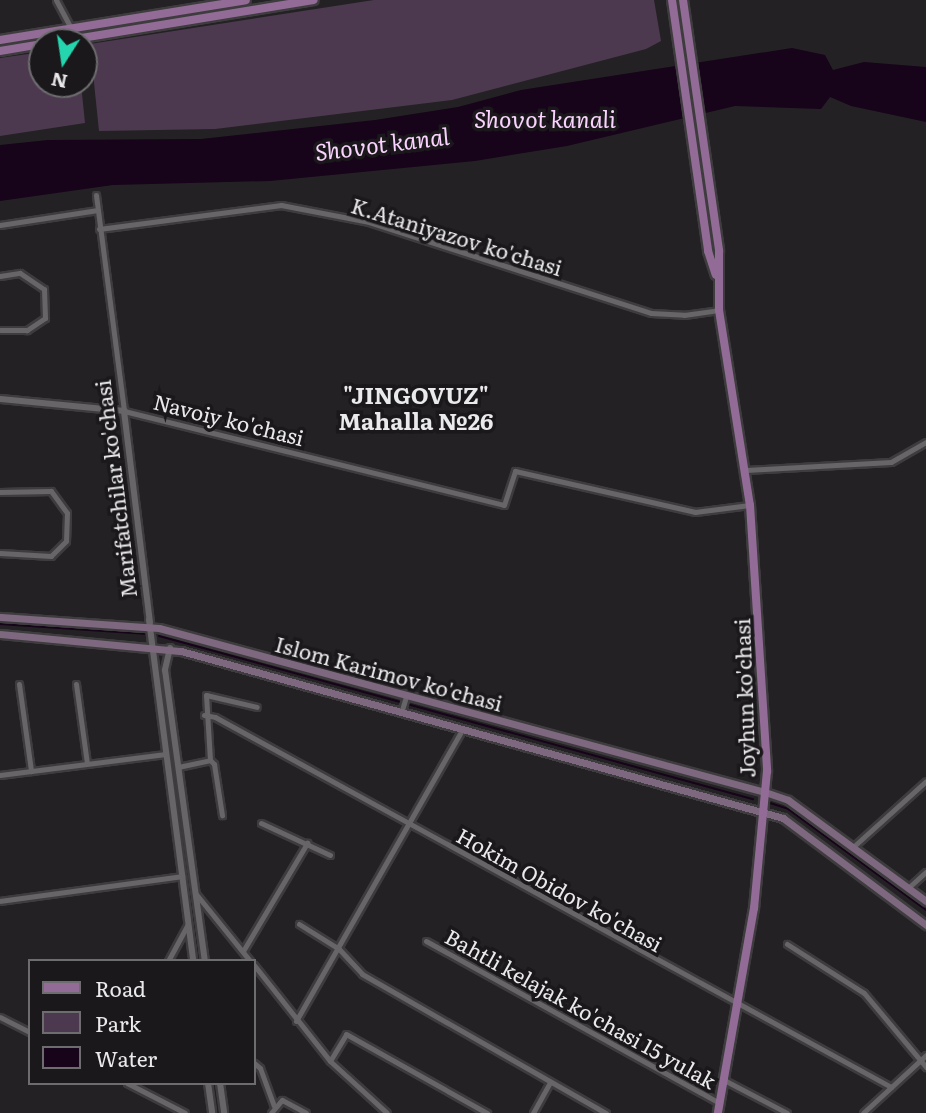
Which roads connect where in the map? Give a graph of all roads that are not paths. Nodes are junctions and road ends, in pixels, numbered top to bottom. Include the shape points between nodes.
1 (56, 0) edge
2 (246, 0) edge
3 (314, 0) edge
4 (672, 0) edge
5 (683, 0) edge
6 (71, 28) joint
7 (28, 35) edge
8 (98, 35) edge
9 (0, 40) edge
10 (28, 46) edge
11 (0, 51) edge
12 (701, 165) junction
13 (96, 195) dead end
14 (98, 210) junction
15 (0, 225) edge
16 (99, 229) junction
17 (0, 276) edge
18 (719, 310) junction
19 (0, 330) edge
20 (0, 399) edge
21 (124, 411) junction
22 (926, 442) edge
23 (746, 470) junction
24 (0, 492) edge
25 (750, 505) junction
26 (0, 553) edge
27 (0, 617) edge
28 (149, 624) junction
29 (0, 634) edge
30 (151, 646) junction
31 (170, 648) junction
32 (19, 684) dead end
33 (76, 684) dead end
34 (406, 697) junction
35 (257, 707) dead end
36 (401, 713) junction
37 (204, 715) junction
38 (463, 730) junction
39 (166, 754) junction
40 (209, 761) junction
41 (87, 763) junction
42 (178, 767) junction
43 (31, 771) junction
44 (0, 775) edge
45 (926, 780) edge
46 (765, 792) junction
47 (764, 813) junction
48 (222, 815) dead end
49 (261, 823) dead end
50 (412, 825) junction
51 (307, 842) junction
52 (853, 847) junction
53 (330, 855) dead end
54 (926, 872) edge
55 (182, 876) junction
56 (908, 888) junction
57 (196, 894) junction
58 (0, 901) edge
59 (926, 901) edge
60 (188, 923) junction
61 (299, 924) dead end
62 (926, 925) edge
63 (426, 941) dead end
64 (787, 944) dead end
65 (339, 949) junction
66 (243, 951) junction
67 (169, 959) edge
68 (193, 959) edge
69 (205, 959) edge
70 (249, 959) edge
71 (256, 968) edge
72 (737, 1005) junction
73 (0, 1017) edge
74 (296, 1021) junction
75 (28, 1031) edge
76 (924, 1057) edge
77 (330, 1061) junction
78 (256, 1065) edge
79 (926, 1067) edge
80 (724, 1080) junction
81 (550, 1082) junction
82 (131, 1085) edge
83 (208, 1085) edge
84 (220, 1085) edge
85 (891, 1087) junction
86 (720, 1103) junction
87 (274, 1106) junction
88 (185, 1113) edge
89 (212, 1113) edge
90 (224, 1113) edge
91 (271, 1113) edge
92 (306, 1113) edge
93 (387, 1113) edge
94 (487, 1113) edge
95 (533, 1113) edge
96 (606, 1113) edge
97 (718, 1113) edge
98 (787, 1113) edge
99 (863, 1113) edge

1 - 6 street
2 - 6 main road
3 - 8 main road
4 - 12 main road
5 - 12 main road via 701,118
7 - 9 main road
10 - 11 main road
12 - 18 main road, Joyhun ko'chasi via 719,251
13 - 14 street, Marifatchilar ko'chasi
14 - 15 street
14 - 16 street, Marifatchilar ko'chasi
16 - 18 street, K.Ataniyazov ko'chasi via 281,205 369,222 651,313
16 - 21 street, Marifatchilar ko'chasi
17 - 19 street via 20,273 44,289 46,318 27,330
18 - 23 main road, Joyhun ko'chasi
20 - 21 street, Navoiy ko'chasi
21 - 25 street, Navoiy ko'chasi via 504,505 514,471 695,512
21 - 28 street, Marifatchilar ko'chasi
22 - 23 street via 891,462
23 - 25 main road, Joyhun ko'chasi
24 - 26 street via 51,491 67,513 66,541 51,556
25 - 46 main road, Joyhun ko'chasi
27 - 28 main road, Islom Karimov ko'chasi
28 - 30 street, Marifatchilar ko'chasi
28 - 34 main road, Islom Karimov ko'chasi
29 - 30 main road, Islom Karimov ko'chasi
30 - 31 main road, Islom Karimov ko'chasi
30 - 39 street, Marifatchilar ko'chasi
31 - 36 main road, Islom Karimov ko'chasi
31 - 42 street via 165,670
32 - 43 street
33 - 41 street
34 - 36 street
34 - 46 main road, Islom Karimov ko'chasi
35 - 37 street via 205,695
36 - 38 main road, Islom Karimov ko'chasi
37 - 40 street
37 - 50 street, Hokim Obidov ko'chasi
38 - 47 main road, Islom Karimov ko'chasi
38 - 50 street
39 - 41 street
39 - 55 street, Marifatchilar ko'chasi
40 - 42 street
40 - 48 street via 215,764
41 - 43 street
42 - 57 street
43 - 44 street
45 - 52 street
46 - 47 main road, Joyhun ko'chasi
46 - 52 main road, Islom Karimov ko'chasi via 788,800
47 - 62 main road, Islom Karimov ko'chasi via 783,818
47 - 72 main road, Joyhun ko'chasi
49 - 51 street
50 - 65 street
50 - 72 street, Hokim Obidov ko'chasi
51 - 53 street
51 - 66 street
52 - 56 main road, Islom Karimov ko'chasi
54 - 56 street
55 - 58 street
55 - 60 street, Marifatchilar ko'chasi
56 - 59 main road, Islom Karimov ko'chasi
57 - 66 street
57 - 69 street
60 - 67 street
60 - 68 street, Marifatchilar ko'chasi
61 - 65 street
63 - 86 street, Bahtli kelajak ko'chasi 15 yulak
64 - 76 street via 864,993
65 - 74 street
65 - 81 street via 362,975
66 - 70 street
71 - 74 street
72 - 80 main road, Joyhun ko'chasi
72 - 85 street, Hokim Obidov ko'chasi
73 - 75 street
74 - 77 street
76 - 79 street
76 - 85 street
77 - 93 street
77 - 94 street via 346,1034
78 - 87 street
80 - 86 main road, Joyhun ko'chasi
80 - 98 street
81 - 95 street
81 - 96 street
82 - 88 street
83 - 89 street
84 - 90 street
85 - 99 street
86 - 97 main road, Joyhun ko'chasi
87 - 91 street
87 - 92 street via 282,1100

